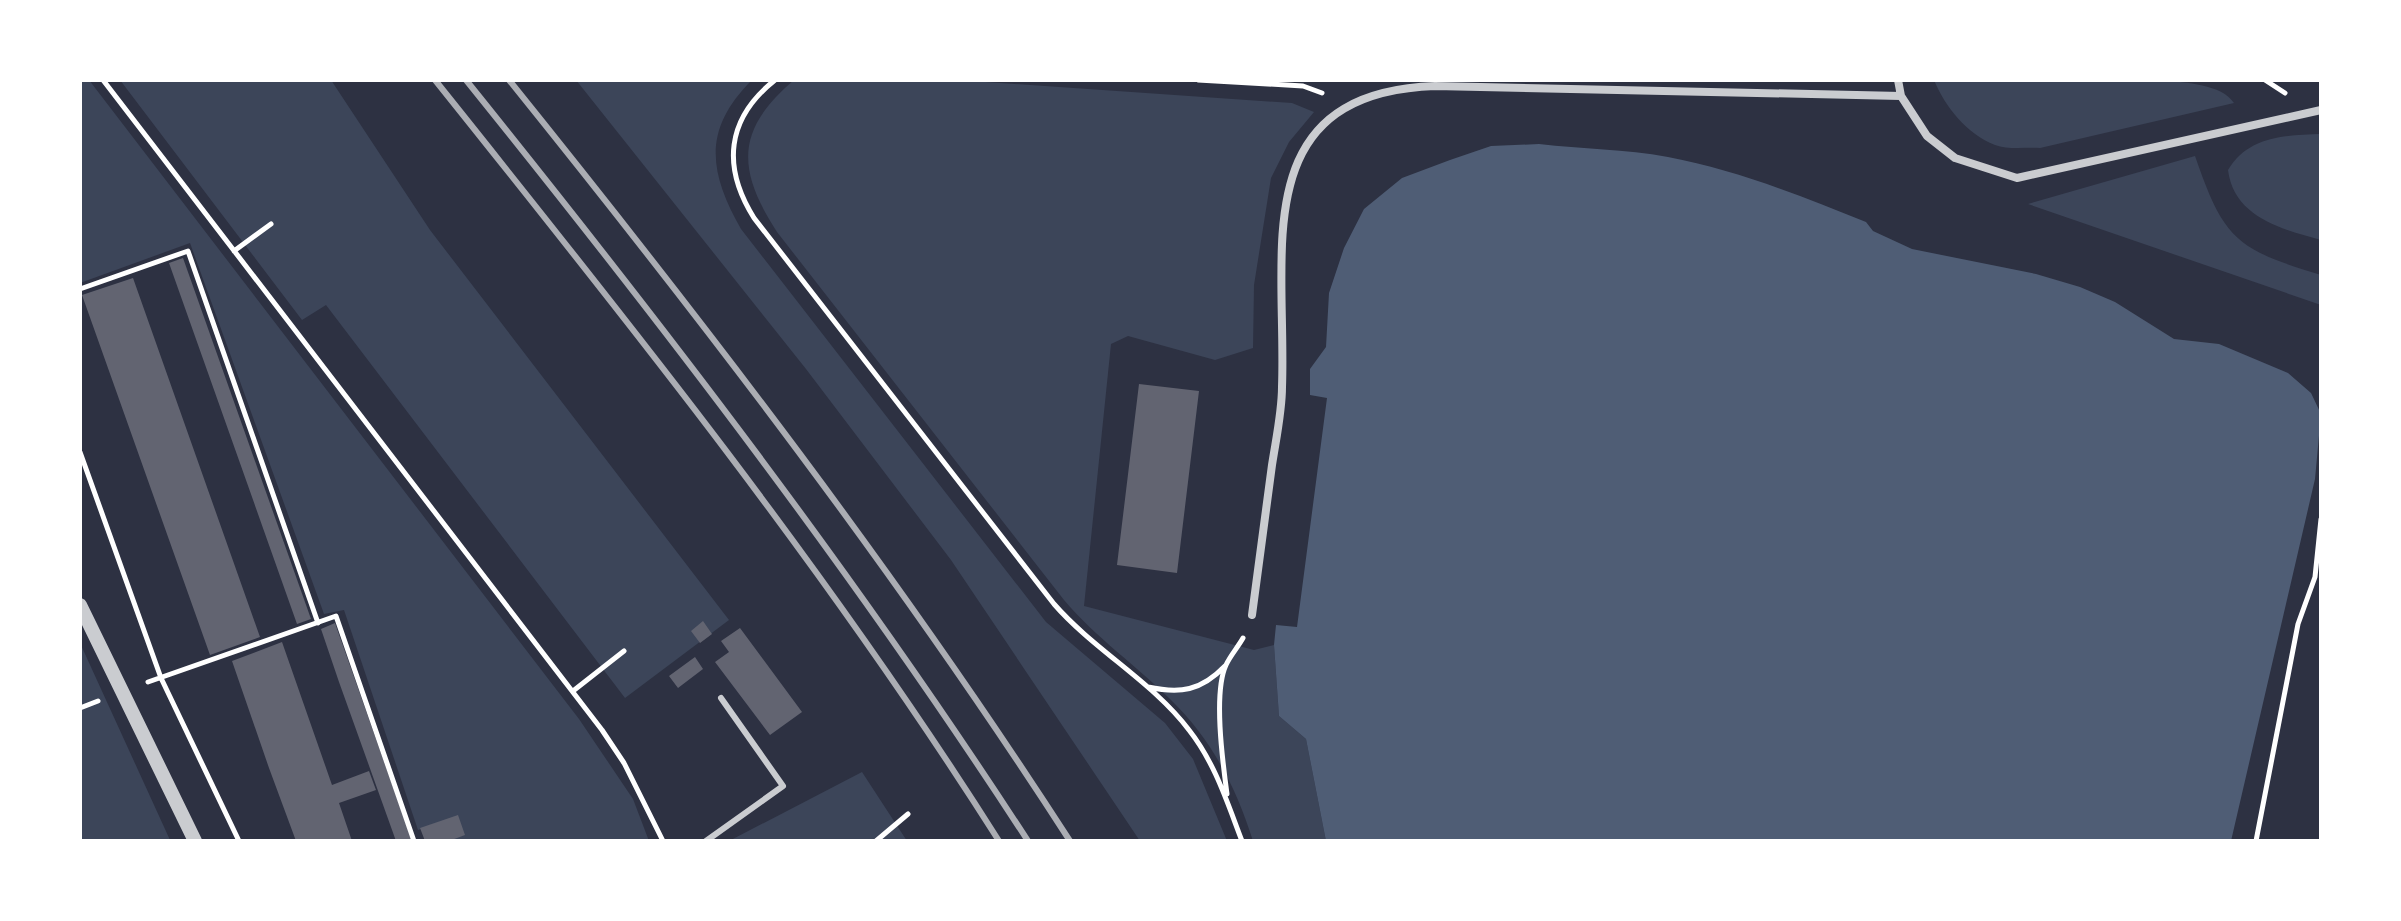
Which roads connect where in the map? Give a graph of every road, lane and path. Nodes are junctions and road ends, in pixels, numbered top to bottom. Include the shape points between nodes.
1 (103, 80) edge
2 (775, 80) edge
3 (1198, 80) edge
4 (1898, 80) edge
5 (1901, 96) junction
6 (2321, 110) edge
7 (1339, 111) junction
8 (271, 224) dead end
9 (234, 251) junction
10 (80, 289) edge
11 (80, 452) edge
12 (2321, 519) edge
13 (80, 605) edge
14 (1252, 615) joint
15 (318, 623) junction
16 (624, 651) dead end
17 (1225, 666) junction
18 (161, 678) junction
19 (1144, 687) junction
20 (573, 691) junction
21 (122, 692) junction
22 (721, 698) dead end
23 (1228, 803) junction
24 (908, 814) dead end
25 (195, 841) edge
26 (239, 841) edge
27 (414, 841) edge
28 (663, 841) edge
29 (706, 841) edge
30 (876, 841) edge
31 (1242, 841) edge
32 (2256, 841) edge

1 - 9 path
2 - 19 path via 752,103 737,131 733,165 741,198 1054,604
3 - 7 path via 1303,86 1330,98
4 - 5 street
5 - 6 street via 1927,136 1955,158 2017,178
5 - 7 street via 1435,86 1402,87
7 - 14 street via 1300,155 1287,188 1282,389
8 - 9 path
9 - 20 path
10 - 15 path via 188,251
11 - 18 path
12 - 32 path via 2315,577 2298,624
13 - 21 street
14 - 17 path
15 - 18 path
15 - 27 path via 336,616
16 - 20 path
17 - 19 path via 1186,692
17 - 23 path via 1220,747
18 - 21 path
18 - 26 path
19 - 23 path via 1188,729
20 - 28 path via 624,763
21 - 25 street
22 - 29 lane via 783,786
23 - 31 path
24 - 30 path

